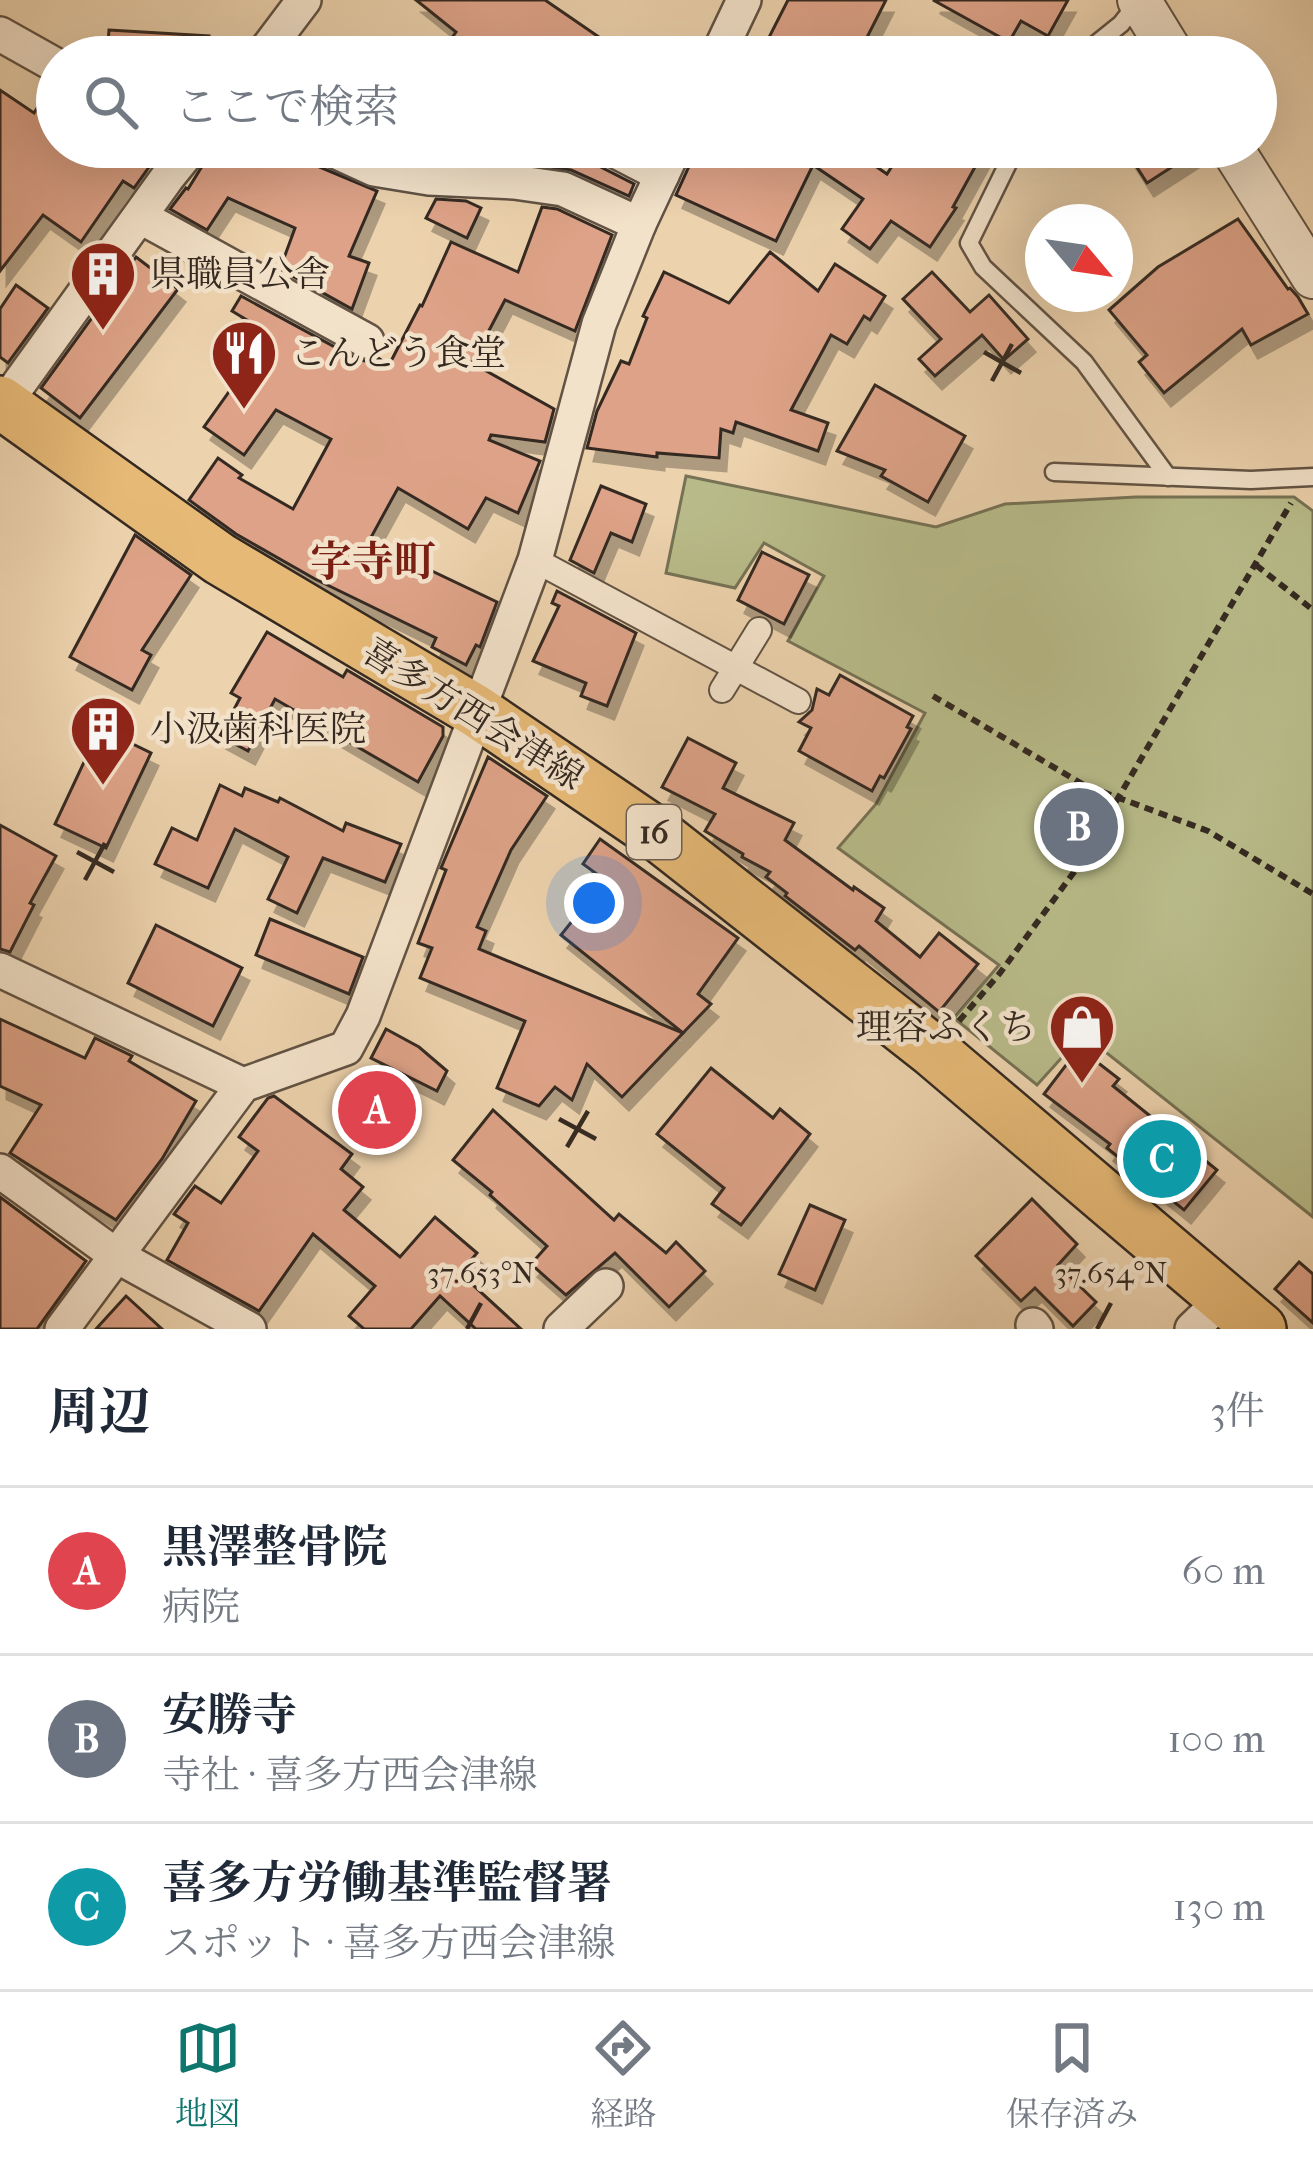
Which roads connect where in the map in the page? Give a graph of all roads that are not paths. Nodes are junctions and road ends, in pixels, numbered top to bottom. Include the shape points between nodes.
1 (304, 0) edge
2 (744, 0) edge
3 (1139, 0) edge
4 (0, 34) edge
5 (277, 36) edge
6 (728, 36) edge
7 (1105, 36) edge
8 (1161, 36) edge
9 (36, 54) edge
10 (175, 168) edge
11 (372, 168) edge
12 (665, 168) edge
13 (1006, 168) edge
14 (1244, 168) edge
15 (141, 217) junction
16 (640, 224) junction
17 (1313, 277) edge
18 (367, 341) dead end
19 (1, 406) edge
20 (1054, 472) dead end
21 (1168, 477) junction
22 (1307, 477) edge
23 (535, 560) junction
24 (759, 630) dead end
25 (736, 668) junction
26 (722, 690) dead end
27 (798, 700) dead end
28 (476, 711) junction
29 (0, 970) edge
30 (243, 1085) junction
31 (0, 1172) edge
32 (117, 1256) junction
33 (606, 1286) dead end
34 (1226, 1318) edge
35 (62, 1329) edge
36 (249, 1329) edge
37 (561, 1329) edge

1 - 5 street
2 - 6 street
3 - 7 lane
3 - 8 street
4 - 9 street
10 - 15 street
11 - 16 street via 563,189
12 - 16 street
13 - 21 lane via 969,244 982,267 1084,362
14 - 17 street
15 - 18 street
15 - 19 street
16 - 23 street via 599,324
19 - 28 main road, 喜多方西会津線 / 16 via 220,559
20 - 21 lane
21 - 22 lane
23 - 25 street
23 - 28 street
24 - 25 street
25 - 26 street
25 - 27 street
28 - 30 street via 346,1048
28 - 34 main road, 喜多方西会津線 / 16 via 657,834 933,1051
29 - 30 street
30 - 32 street
31 - 32 street
32 - 35 street
32 - 36 street
33 - 37 street

